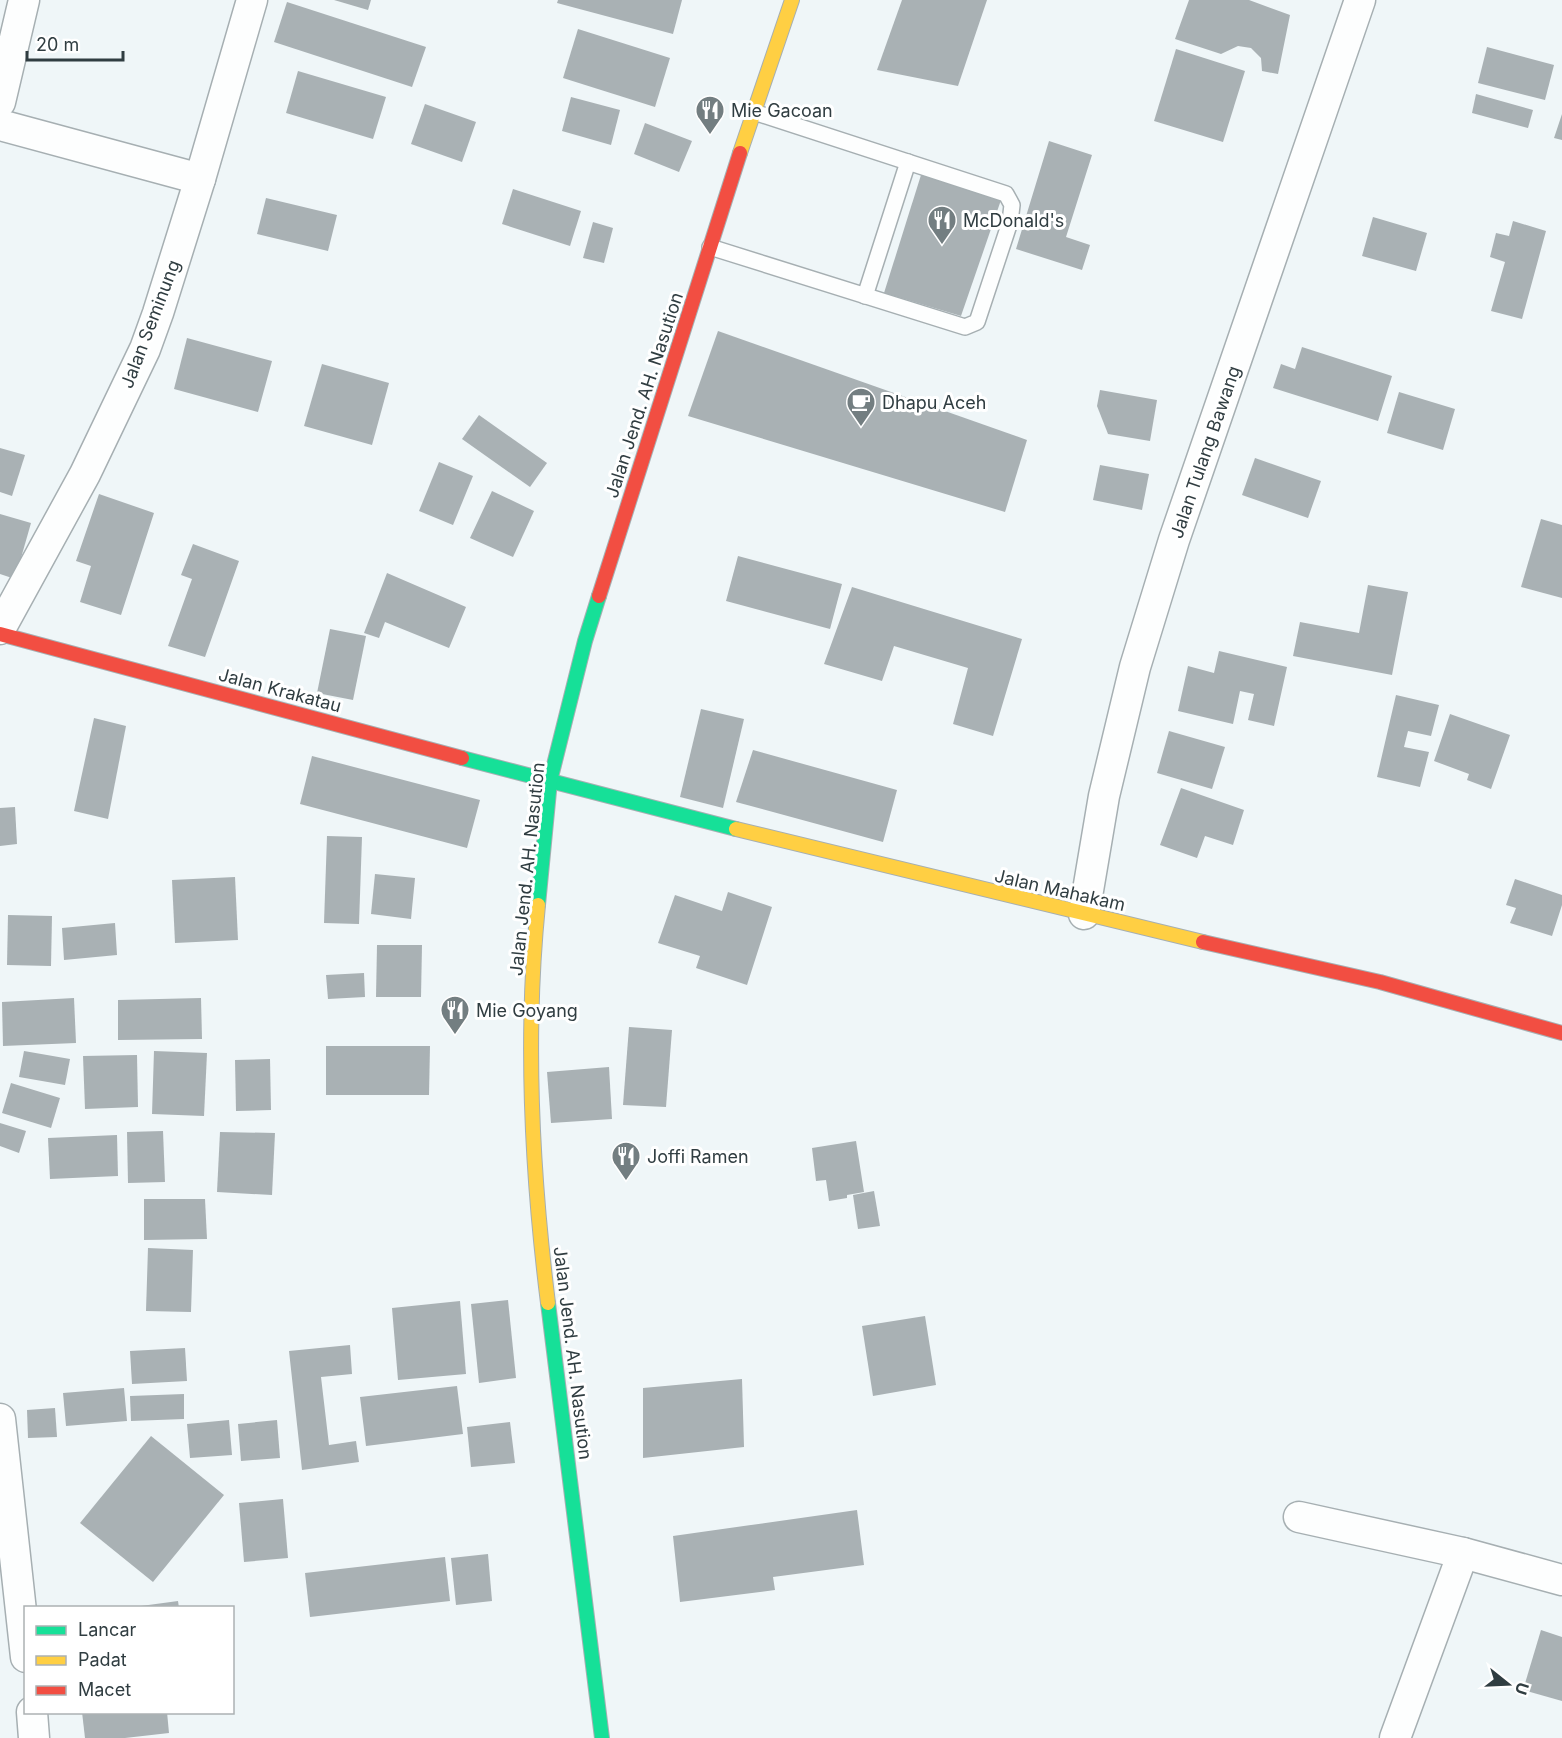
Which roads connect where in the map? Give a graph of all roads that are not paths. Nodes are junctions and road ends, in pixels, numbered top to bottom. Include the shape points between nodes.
1 (24, 0) edge
2 (252, 0) edge
3 (792, 0) edge
4 (1360, 0) edge
5 (0, 102) edge
6 (754, 112) junction
7 (0, 125) edge
8 (908, 162) junction
9 (200, 179) junction
10 (710, 247) junction
11 (865, 296) junction
12 (0, 629) edge
13 (0, 634) edge
14 (550, 781) junction
15 (1084, 914) junction
16 (1562, 1033) edge
17 (0, 1419) edge
18 (1299, 1517) dead end
19 (1463, 1553) junction
20 (1562, 1580) edge
21 (24, 1639) edge
22 (32, 1714) edge
23 (34, 1738) edge
24 (602, 1738) edge
25 (1395, 1738) edge

1 - 5 street
2 - 9 street, Jalan Seminung
3 - 6 main road, Jalan Jend. AH. Nasution
4 - 15 street, Jalan Tulang Bawang via 1174,540 1135,667 1104,796
6 - 8 lane
6 - 10 main road, Jalan Jend. AH. Nasution
7 - 9 street
8 - 11 lane
8 - 11 lane via 1006,194 1012,205 1010,222 977,322 972,325 965,327
9 - 12 street, Jalan Seminung via 144,349 85,474
10 - 11 lane
10 - 14 main road, Jalan Jend. AH. Nasution via 585,641
13 - 14 main road, Jalan Krakatau
14 - 15 main road, Jalan Mahakam
14 - 24 main road, Jalan Jend. AH. Nasution via 534,944 532,1062 539,1228
15 - 16 main road, Jalan Mahakam via 1380,982
17 - 21 street
18 - 19 street
19 - 20 street
19 - 25 street
22 - 23 street

